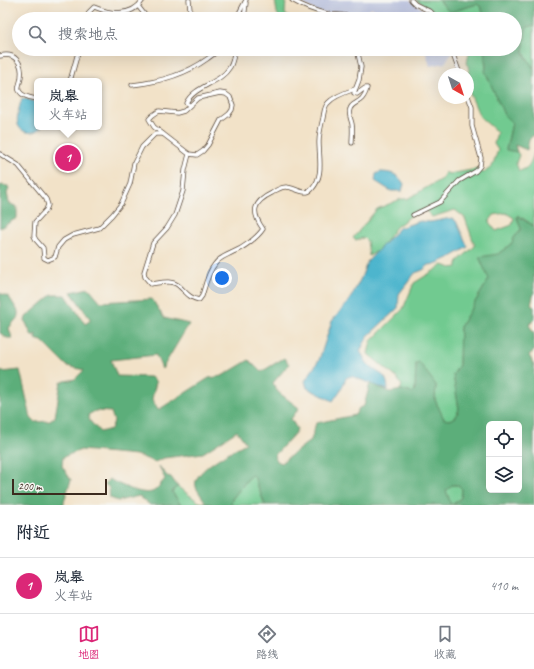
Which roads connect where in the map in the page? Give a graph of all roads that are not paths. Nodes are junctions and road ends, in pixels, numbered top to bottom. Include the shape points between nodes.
1 (143, 0) edge
2 (188, 0) edge
3 (246, 0) edge
4 (292, 0) edge
5 (411, 0) edge
6 (138, 6) junction
7 (89, 12) edge
8 (112, 12) edge
9 (129, 12) edge
10 (143, 12) edge
11 (190, 12) edge
12 (240, 12) edge
13 (245, 12) edge
14 (319, 12) edge
15 (431, 12) edge
16 (0, 56) edge
17 (12, 56) edge
18 (14, 56) edge
19 (78, 56) edge
20 (210, 56) edge
21 (234, 56) edge
22 (359, 56) edge
23 (454, 56) edge
24 (458, 68) edge
25 (71, 78) edge
26 (132, 85) dead end
27 (355, 89) junction
28 (34, 98) edge
29 (471, 104) edge
30 (189, 105) junction
31 (163, 134) junction
32 (352, 143) dead end
33 (0, 154) edge
34 (189, 154) junction
35 (413, 215) dead end

1 - 6 street
2 - 11 street
3 - 12 street
3 - 13 street
4 - 14 street
5 - 15 street
6 - 9 street
6 - 10 street
7 - 8 street via 94,7
16 - 17 street
18 - 28 street via 18,60 21,77 19,91 23,96
19 - 25 street
20 - 26 street via 196,67 176,76
21 - 30 street via 225,74 189,98 186,103
22 - 27 street via 361,67
23 - 24 street
27 - 32 street via 354,93 357,94 367,88 366,96 360,102 352,104 349,109
27 - 34 street via 333,99 324,109 319,141 321,171 312,189 304,192 290,187 281,188 259,202 255,211 257,221 263,229 235,252 221,257 214,264 199,300 189,297 174,283 151,284 144,272 153,243 175,215 184,191 185,165
29 - 35 street via 472,126 481,158 480,166 459,182 440,202
30 - 31 street via 184,111 177,113 159,111 149,119
30 - 34 street via 198,98 220,93 230,97 233,105 229,114 221,120 208,146 197,155
31 - 33 street via 154,134 142,147 134,163 130,184 121,204 112,215 99,228 64,240 58,247 55,257 48,260 44,258 42,245 34,236 35,222 48,205 46,199 18,165
31 - 34 street

